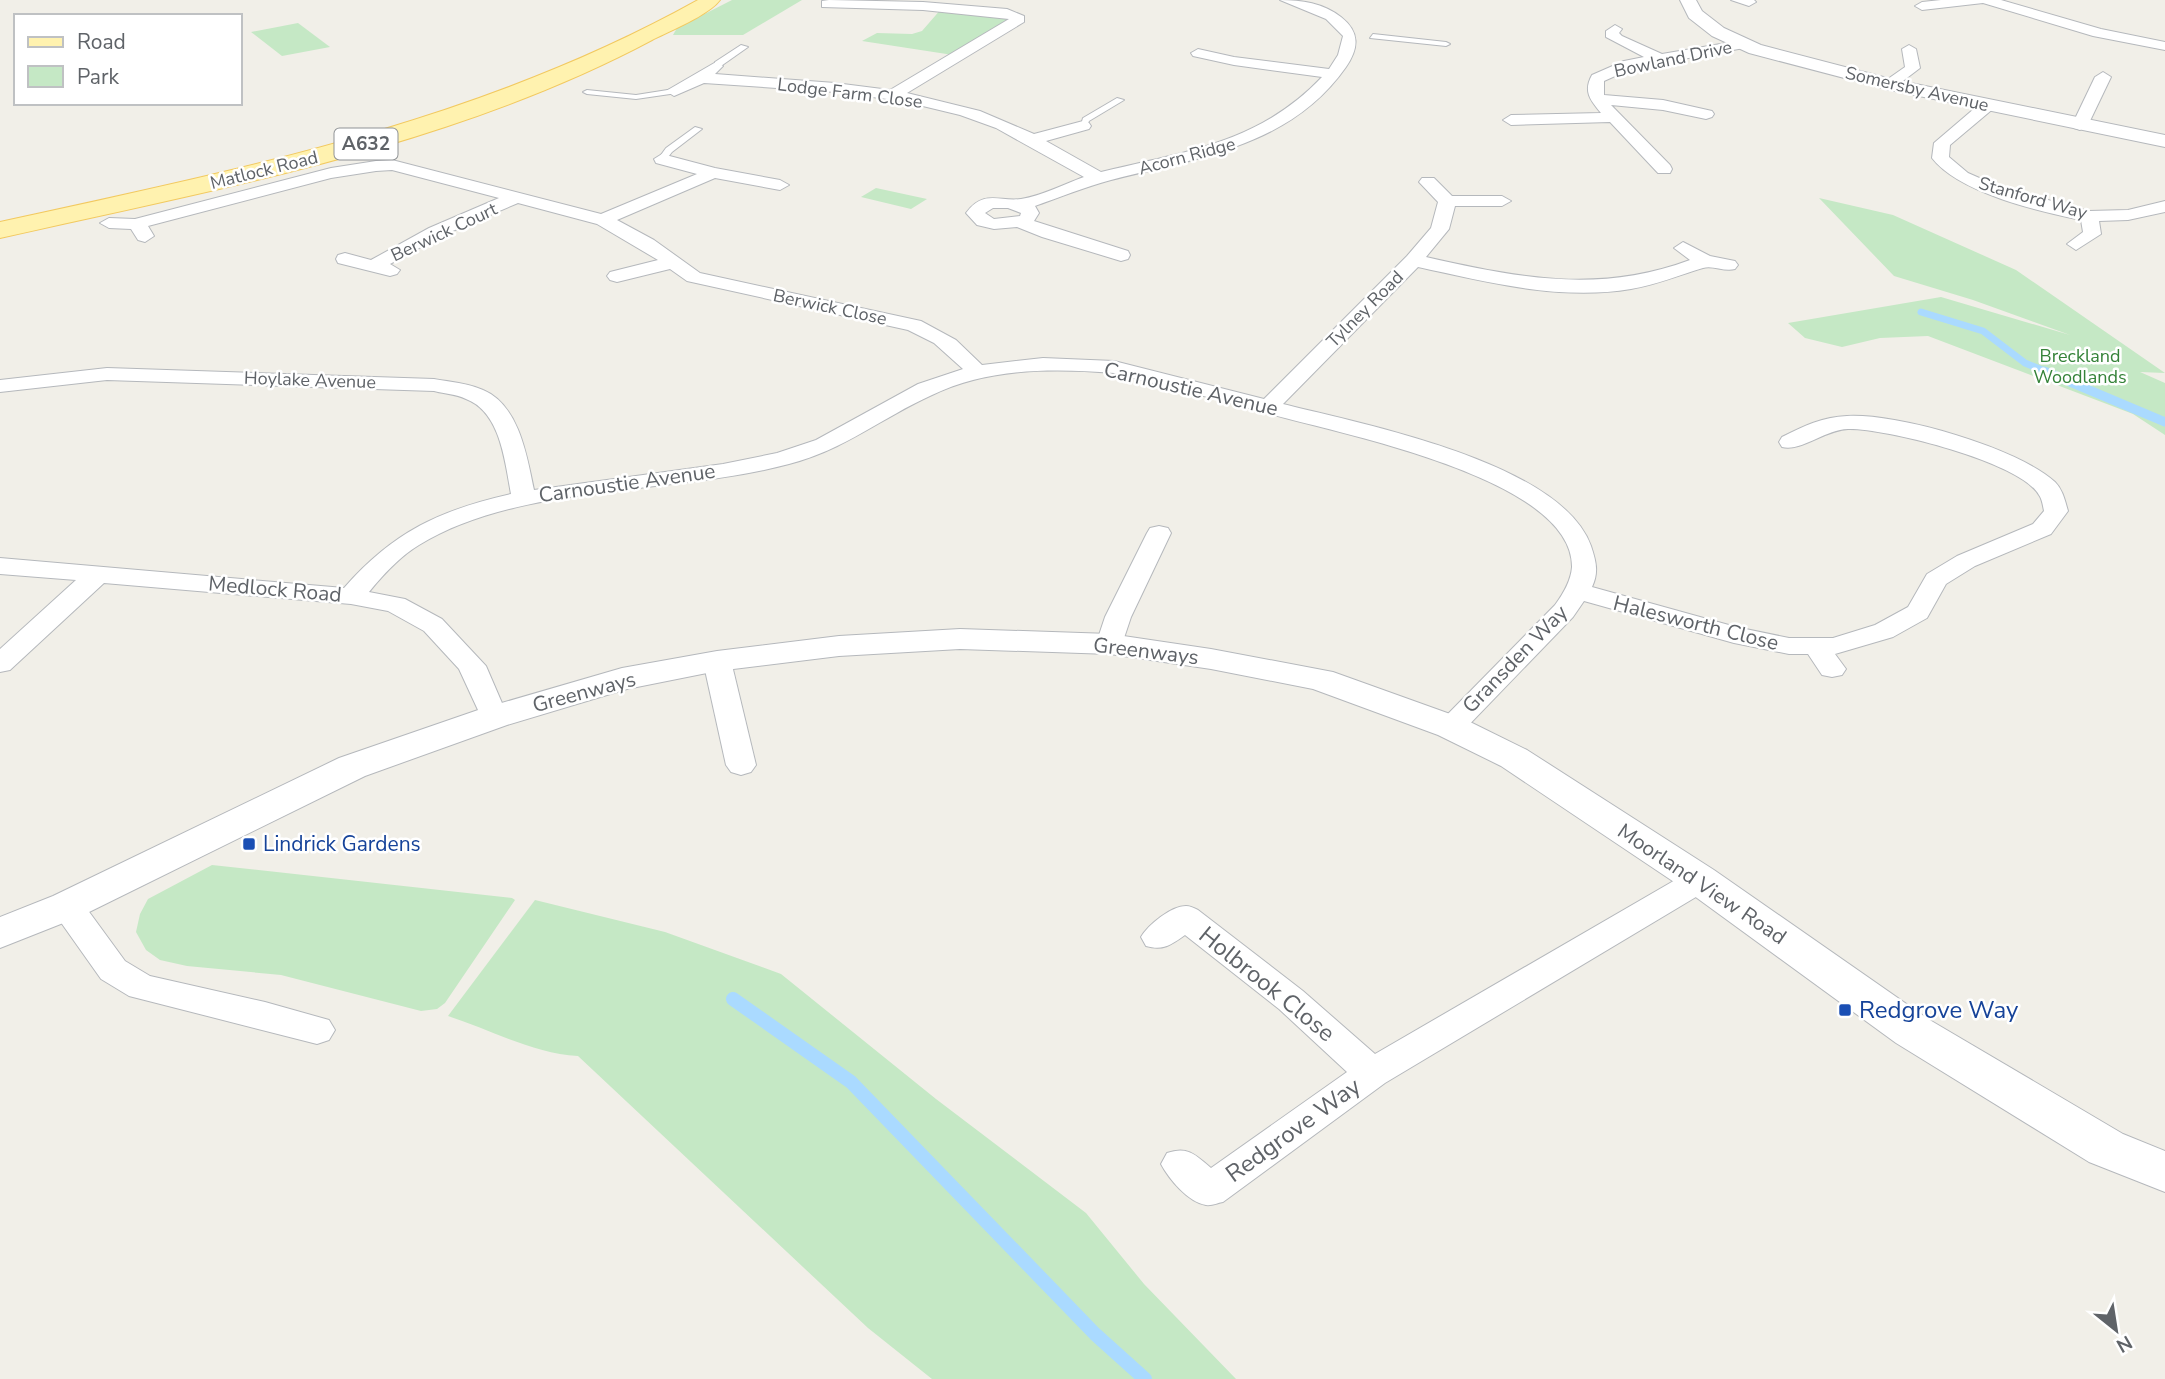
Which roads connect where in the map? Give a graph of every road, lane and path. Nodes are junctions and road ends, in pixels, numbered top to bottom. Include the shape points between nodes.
1 (711, 0) edge
2 (1287, 0) edge
3 (1320, 0) edge
4 (1687, 0) edge
5 (1980, 0) edge
6 (1987, 0) edge
7 (827, 4) dead end
8 (1304, 4) junction
9 (1922, 6) dead end
10 (1038, 13) dead end
11 (1013, 16) junction
12 (1615, 29) dead end
13 (1350, 36) junction
14 (1373, 36) joint
15 (1446, 44) dead end
16 (1744, 44) junction
17 (2165, 46) edge
18 (744, 47) dead end
19 (1909, 50) dead end
20 (1198, 51) dead end
21 (1661, 59) junction
22 (718, 64) joint
23 (1333, 74) junction
24 (2103, 77) dead end
25 (702, 78) junction
26 (1890, 84) junction
27 (674, 91) joint
28 (587, 92) dead end
29 (893, 95) junction
30 (1597, 99) junction
31 (1120, 100) dead end
32 (1988, 105) junction
33 (1706, 114) dead end
34 (1615, 117) junction
35 (1511, 120) dead end
36 (2080, 125) junction
37 (1083, 127) joint
38 (698, 129) dead end
39 (1033, 139) junction
40 (2165, 141) edge
41 (409, 153) dead end
42 (662, 159) joint
43 (392, 165) junction
44 (1664, 169) dead end
45 (713, 173) junction
46 (1099, 178) junction
47 (1429, 183) dead end
48 (780, 185) dead end
49 (515, 198) junction
50 (1447, 201) junction
51 (1502, 201) dead end
52 (2165, 206) edge
53 (2089, 216) junction
54 (603, 220) junction
55 (109, 223) dead end
56 (0, 230) edge
57 (2076, 244) dead end
58 (1144, 246) dead end
59 (1683, 248) dead end
60 (345, 259) dead end
61 (1414, 260) junction
62 (1706, 261) junction
63 (671, 263) junction
64 (1728, 265) dead end
65 (373, 266) junction
66 (392, 271) dead end
67 (617, 276) dead end
68 (977, 373) junction
69 (0, 386) edge
70 (1268, 407) junction
71 (1790, 442) dead end
72 (524, 498) junction
73 (1159, 533) dead end
74 (0, 566) edge
75 (99, 573) junction
76 (1578, 591) junction
77 (351, 596) junction
78 (1110, 644) junction
79 (1815, 645) junction
80 (1211, 659) joint
81 (717, 661) junction
82 (0, 664) edge
83 (1832, 669) dead end
84 (494, 717) junction
85 (1451, 727) junction
86 (741, 765) dead end
87 (1700, 880) junction
88 (67, 906) junction
89 (0, 933) edge
90 (1158, 937) dead end
91 (317, 1030) dead end
92 (1372, 1073) junction
93 (1180, 1164) dead end
94 (2165, 1172) edge

1 - 56 main road, Matlock Road / A632 via 581,67 391,137 303,162
2 - 8 street
3 - 8 street
4 - 16 street, Somersby Avenue via 1695,14 1718,32
5 - 9 street
6 - 17 street
7 - 11 street via 923,6
8 - 13 street via 1338,20
10 - 11 street
11 - 29 street via 1019,19 1016,23 970,54
12 - 21 street via 1611,34 1617,39
13 - 14 street
13 - 23 street, Acorn Ridge via 1348,50
14 - 15 lane
16 - 21 street, Bowland Drive
16 - 26 street, Somersby Avenue
18 - 22 lane
19 - 26 street via 1913,68
20 - 23 street via 1234,61
21 - 30 street, Bowland Drive via 1629,64 1597,78
22 - 25 street, Lodge Farm Close
23 - 46 street, Acorn Ridge via 1307,103 1250,138 1216,151
24 - 36 street
25 - 27 street, Lodge Farm Close
25 - 29 street, Lodge Farm Close
26 - 32 street, Somersby Avenue
27 - 28 lane via 636,97
29 - 39 street, Lodge Farm Close via 967,112
30 - 33 street
30 - 34 street, Bowland Drive
31 - 37 lane via 1086,120
32 - 36 street, Somersby Avenue
32 - 53 street, Stanford Way via 1942,143 1940,158 1962,177 1987,188
34 - 35 street
34 - 44 street, Bowland Drive
36 - 40 street, Somersby Avenue
37 - 39 street
38 - 42 lane
39 - 46 street, Lodge Farm Close
41 - 43 street
42 - 45 street
43 - 49 street, Berwick Close
43 - 55 street, Berwick Close via 321,173 190,206 141,230
45 - 48 street
45 - 54 street
46 - 58 street, Acorn Ridge via 1020,213 1048,233 1118,260
47 - 50 street
49 - 54 street, Berwick Close
49 - 65 street, Berwick Court via 435,232
50 - 51 street
50 - 61 street, Tylney Road via 1440,229
52 - 53 street, Stanford Way via 2151,212
53 - 57 street via 2092,234
54 - 63 street, Berwick Close
59 - 62 street
60 - 65 street, Berwick Court
61 - 62 street via 1513,283 1578,289 1623,285
61 - 70 street, Tylney Road
62 - 64 street
63 - 67 street
63 - 68 street, Berwick Close via 694,277 914,325 940,336
65 - 66 street, Berwick Court
68 - 70 street, Carnoustie Avenue via 1074,363 1114,367
68 - 72 street, Carnoustie Avenue via 927,389 811,451 724,469
69 - 72 street, Hoylake Avenue via 26,374 434,385 479,396 501,417
70 - 76 street, Carnoustie Avenue via 1402,441 1489,473 1545,504 1576,537 1585,563
71 - 79 street, Halesworth Close via 1829,424 1874,423 1906,429 2028,473 2049,489 2056,511 2042,529 1936,579 1919,612 1884,631 1835,646
72 - 77 street, Carnoustie Avenue via 441,523 407,542
73 - 78 street via 1122,607
74 - 75 street, Medlock Road
75 - 77 street, Medlock Road
75 - 82 street
76 - 79 street, Halesworth Close via 1734,635 1789,646
76 - 85 street, Gransden Way
77 - 84 street, Medlock Road via 396,605 433,625 472,666
78 - 80 street, Greenways
78 - 81 street, Greenways via 960,639 839,646
79 - 83 street
80 - 85 street, Moorland View Road via 1321,680
81 - 84 street, Greenways via 622,679
81 - 86 street
84 - 88 street, Greenways via 352,767
85 - 87 street, Moorland View Road via 1514,758
87 - 92 street, Redgrove Way
87 - 94 street, Moorland View Road via 1912,1031 2106,1148
88 - 89 street, Greenways
88 - 91 street via 113,970 141,988
90 - 92 street, Holbrook Close via 1186,918 1291,1000
92 - 93 street, Redgrove Way via 1209,1189

